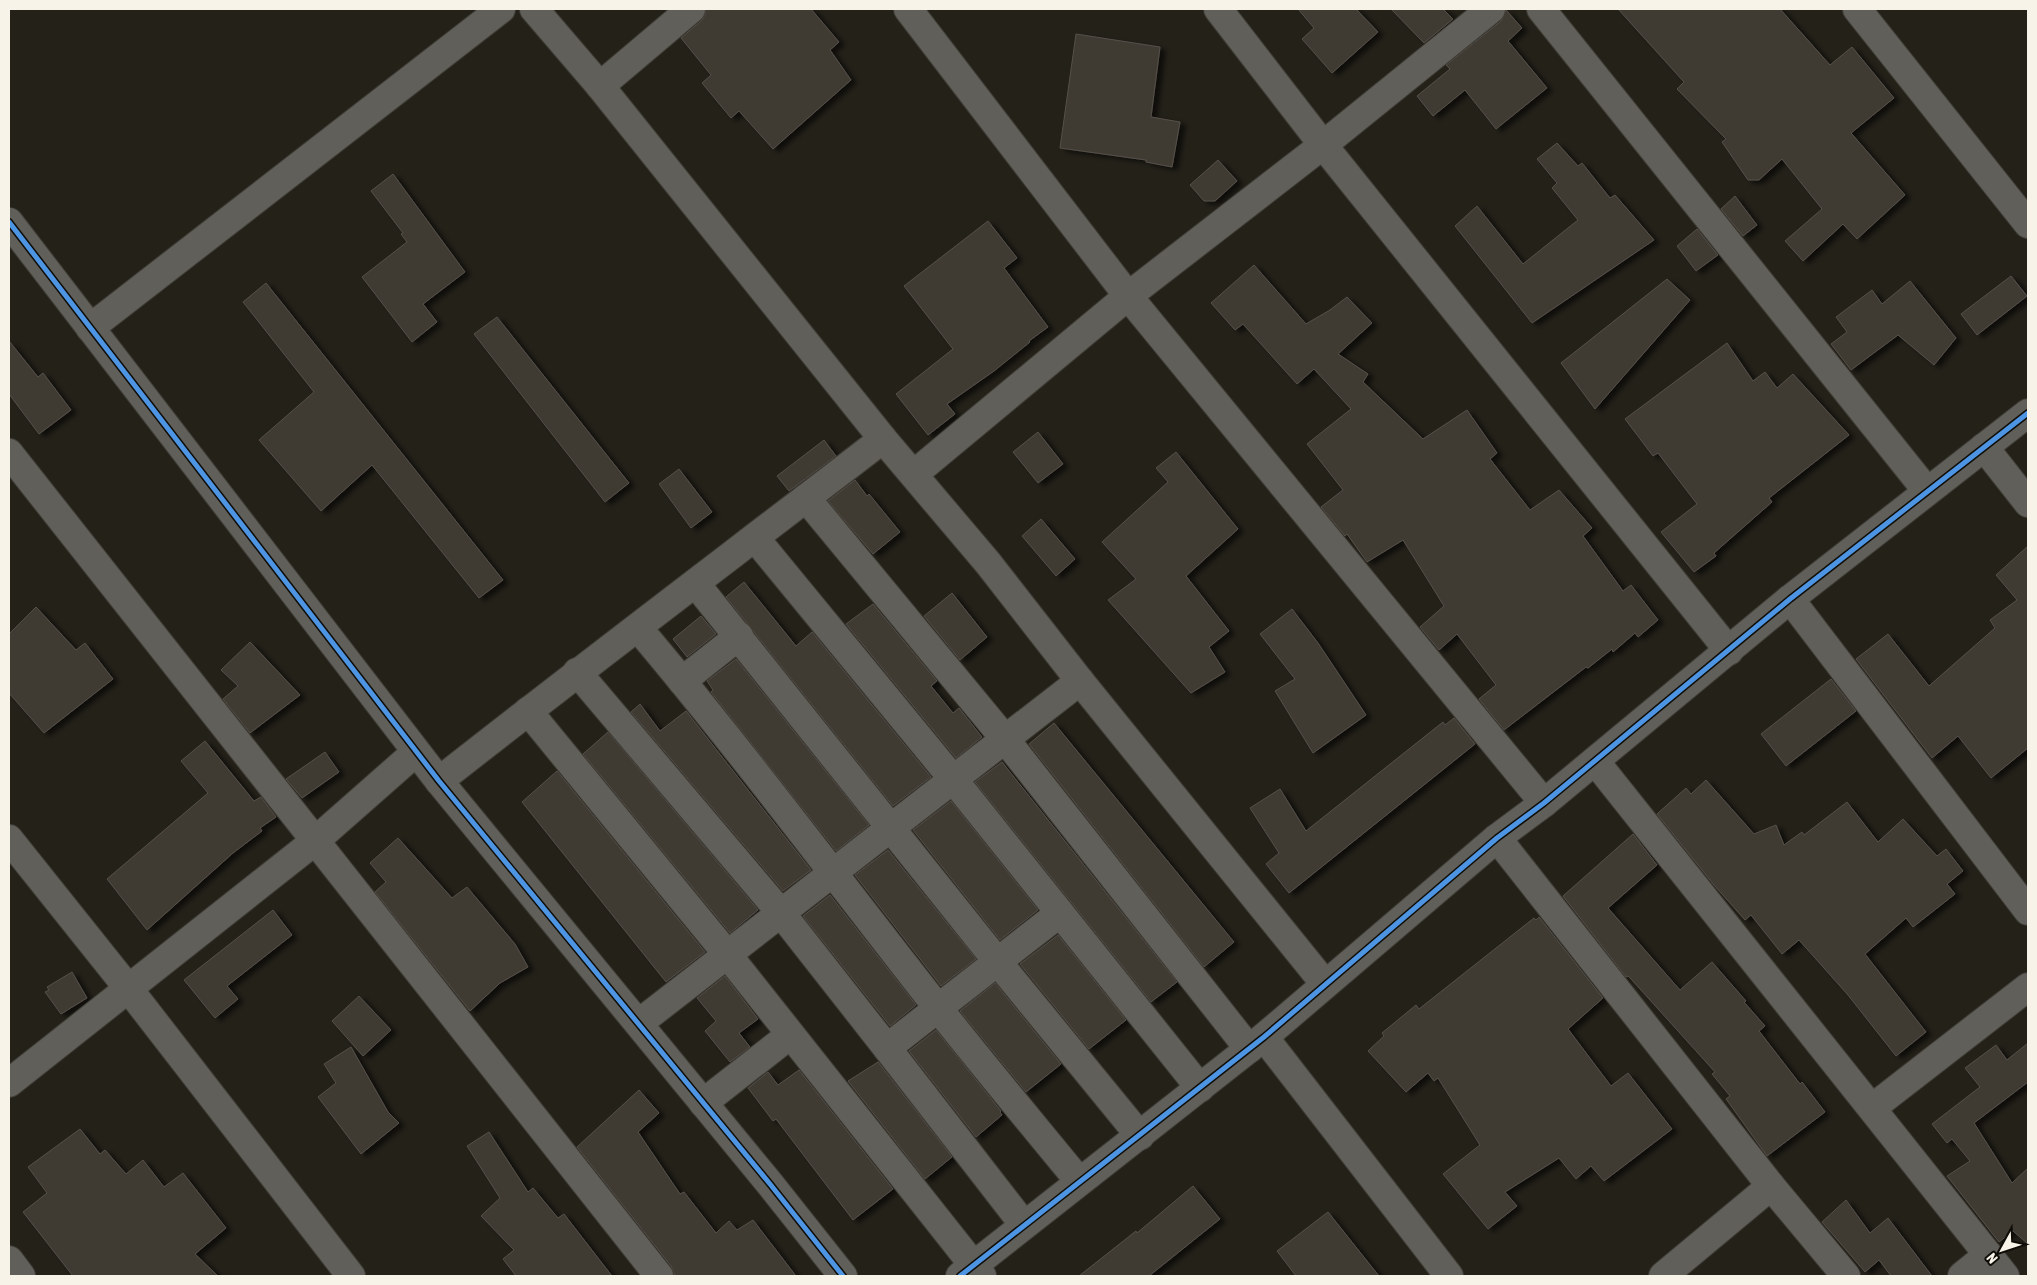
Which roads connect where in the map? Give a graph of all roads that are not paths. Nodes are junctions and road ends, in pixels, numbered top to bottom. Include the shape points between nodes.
1 (501, 9) edge
2 (534, 9) edge
3 (692, 9) edge
4 (908, 9) edge
5 (1218, 9) edge
6 (1491, 9) edge
7 (1541, 9) edge
8 (1857, 9) edge
9 (600, 86) junction
10 (1322, 145) junction
11 (9, 223) edge
12 (2028, 224) edge
13 (1128, 296) junction
14 (90, 328) junction
15 (2028, 413) edge
16 (883, 439) junction
17 (1984, 447) junction
18 (9, 453) edge
19 (914, 474) junction
20 (1927, 491) junction
21 (806, 498) junction
22 (2028, 503) edge
23 (755, 538) junction
24 (696, 584) junction
25 (1790, 599) junction
26 (638, 628) junction
27 (739, 636) junction
28 (1729, 651) junction
29 (577, 672) junction
30 (682, 681) junction
31 (1080, 681) junction
32 (528, 711) junction
33 (1005, 739) junction
34 (416, 752) junction
35 (1595, 761) junction
36 (953, 779) junction
37 (439, 780) junction
38 (1544, 803) junction
39 (891, 827) junction
40 (1497, 838) junction
41 (9, 839) edge
42 (315, 840) junction
43 (834, 872) junction
44 (2028, 911) edge
45 (782, 913) junction
46 (1060, 913) junction
47 (727, 954) junction
48 (997, 961) junction
49 (1325, 984) junction
50 (128, 988) junction
51 (2028, 988) edge
52 (938, 1008) junction
53 (639, 1023) junction
54 (790, 1035) junction
55 (1257, 1043) junction
56 (887, 1048) junction
57 (9, 1083) edge
58 (1200, 1088) junction
59 (703, 1103) junction
60 (1872, 1108) junction
61 (1140, 1136) junction
62 (1079, 1181) junction
63 (1771, 1186) junction
64 (1024, 1225) junction
65 (1988, 1255) junction
66 (9, 1260) edge
67 (972, 1273) edge
68 (21, 1276) edge
69 (351, 1276) edge
70 (658, 1276) edge
71 (842, 1276) edge
72 (1449, 1276) edge
73 (1663, 1276) edge
74 (1846, 1276) edge
75 (1962, 1276) edge
76 (2005, 1276) edge

1 - 14 street
2 - 9 street
3 - 9 street
4 - 13 street
5 - 10 street
6 - 10 street
7 - 20 street
8 - 12 street
9 - 16 street
10 - 13 street
10 - 28 street
11 - 14 street
13 - 19 street
13 - 38 street
14 - 34 street
15 - 17 street
16 - 19 street
16 - 21 street
17 - 20 street
17 - 22 street
18 - 42 street
19 - 31 street
20 - 25 street
21 - 23 street
21 - 33 street
23 - 24 street
23 - 36 street
24 - 26 street
24 - 27 street
25 - 28 street
25 - 44 street
26 - 29 street
26 - 30 street
27 - 30 street
27 - 39 street
28 - 35 street
29 - 32 street
29 - 45 street
30 - 43 street
31 - 33 street
31 - 49 street
32 - 37 street
32 - 47 street
33 - 36 street
33 - 55 street
34 - 37 street
34 - 42 street
35 - 38 street
35 - 60 street
36 - 39 street
36 - 46 street
37 - 53 street
38 - 40 street
39 - 43 street
39 - 48 street
40 - 49 street
40 - 63 street
41 - 50 street
42 - 50 street
42 - 70 street
43 - 45 street
43 - 52 street
45 - 47 street
45 - 56 street
46 - 48 street
46 - 58 street
47 - 53 street
47 - 54 street
48 - 52 street
48 - 61 street
49 - 55 street
50 - 57 street
50 - 69 street
51 - 60 street
52 - 56 street
52 - 62 street
53 - 59 street
54 - 59 street
54 - 67 street
55 - 58 street
55 - 72 street
56 - 64 street
58 - 61 street
59 - 71 street
60 - 65 street
61 - 62 street
62 - 64 street
63 - 73 street
63 - 74 street
64 - 67 street
65 - 75 street
65 - 76 street
66 - 68 street

